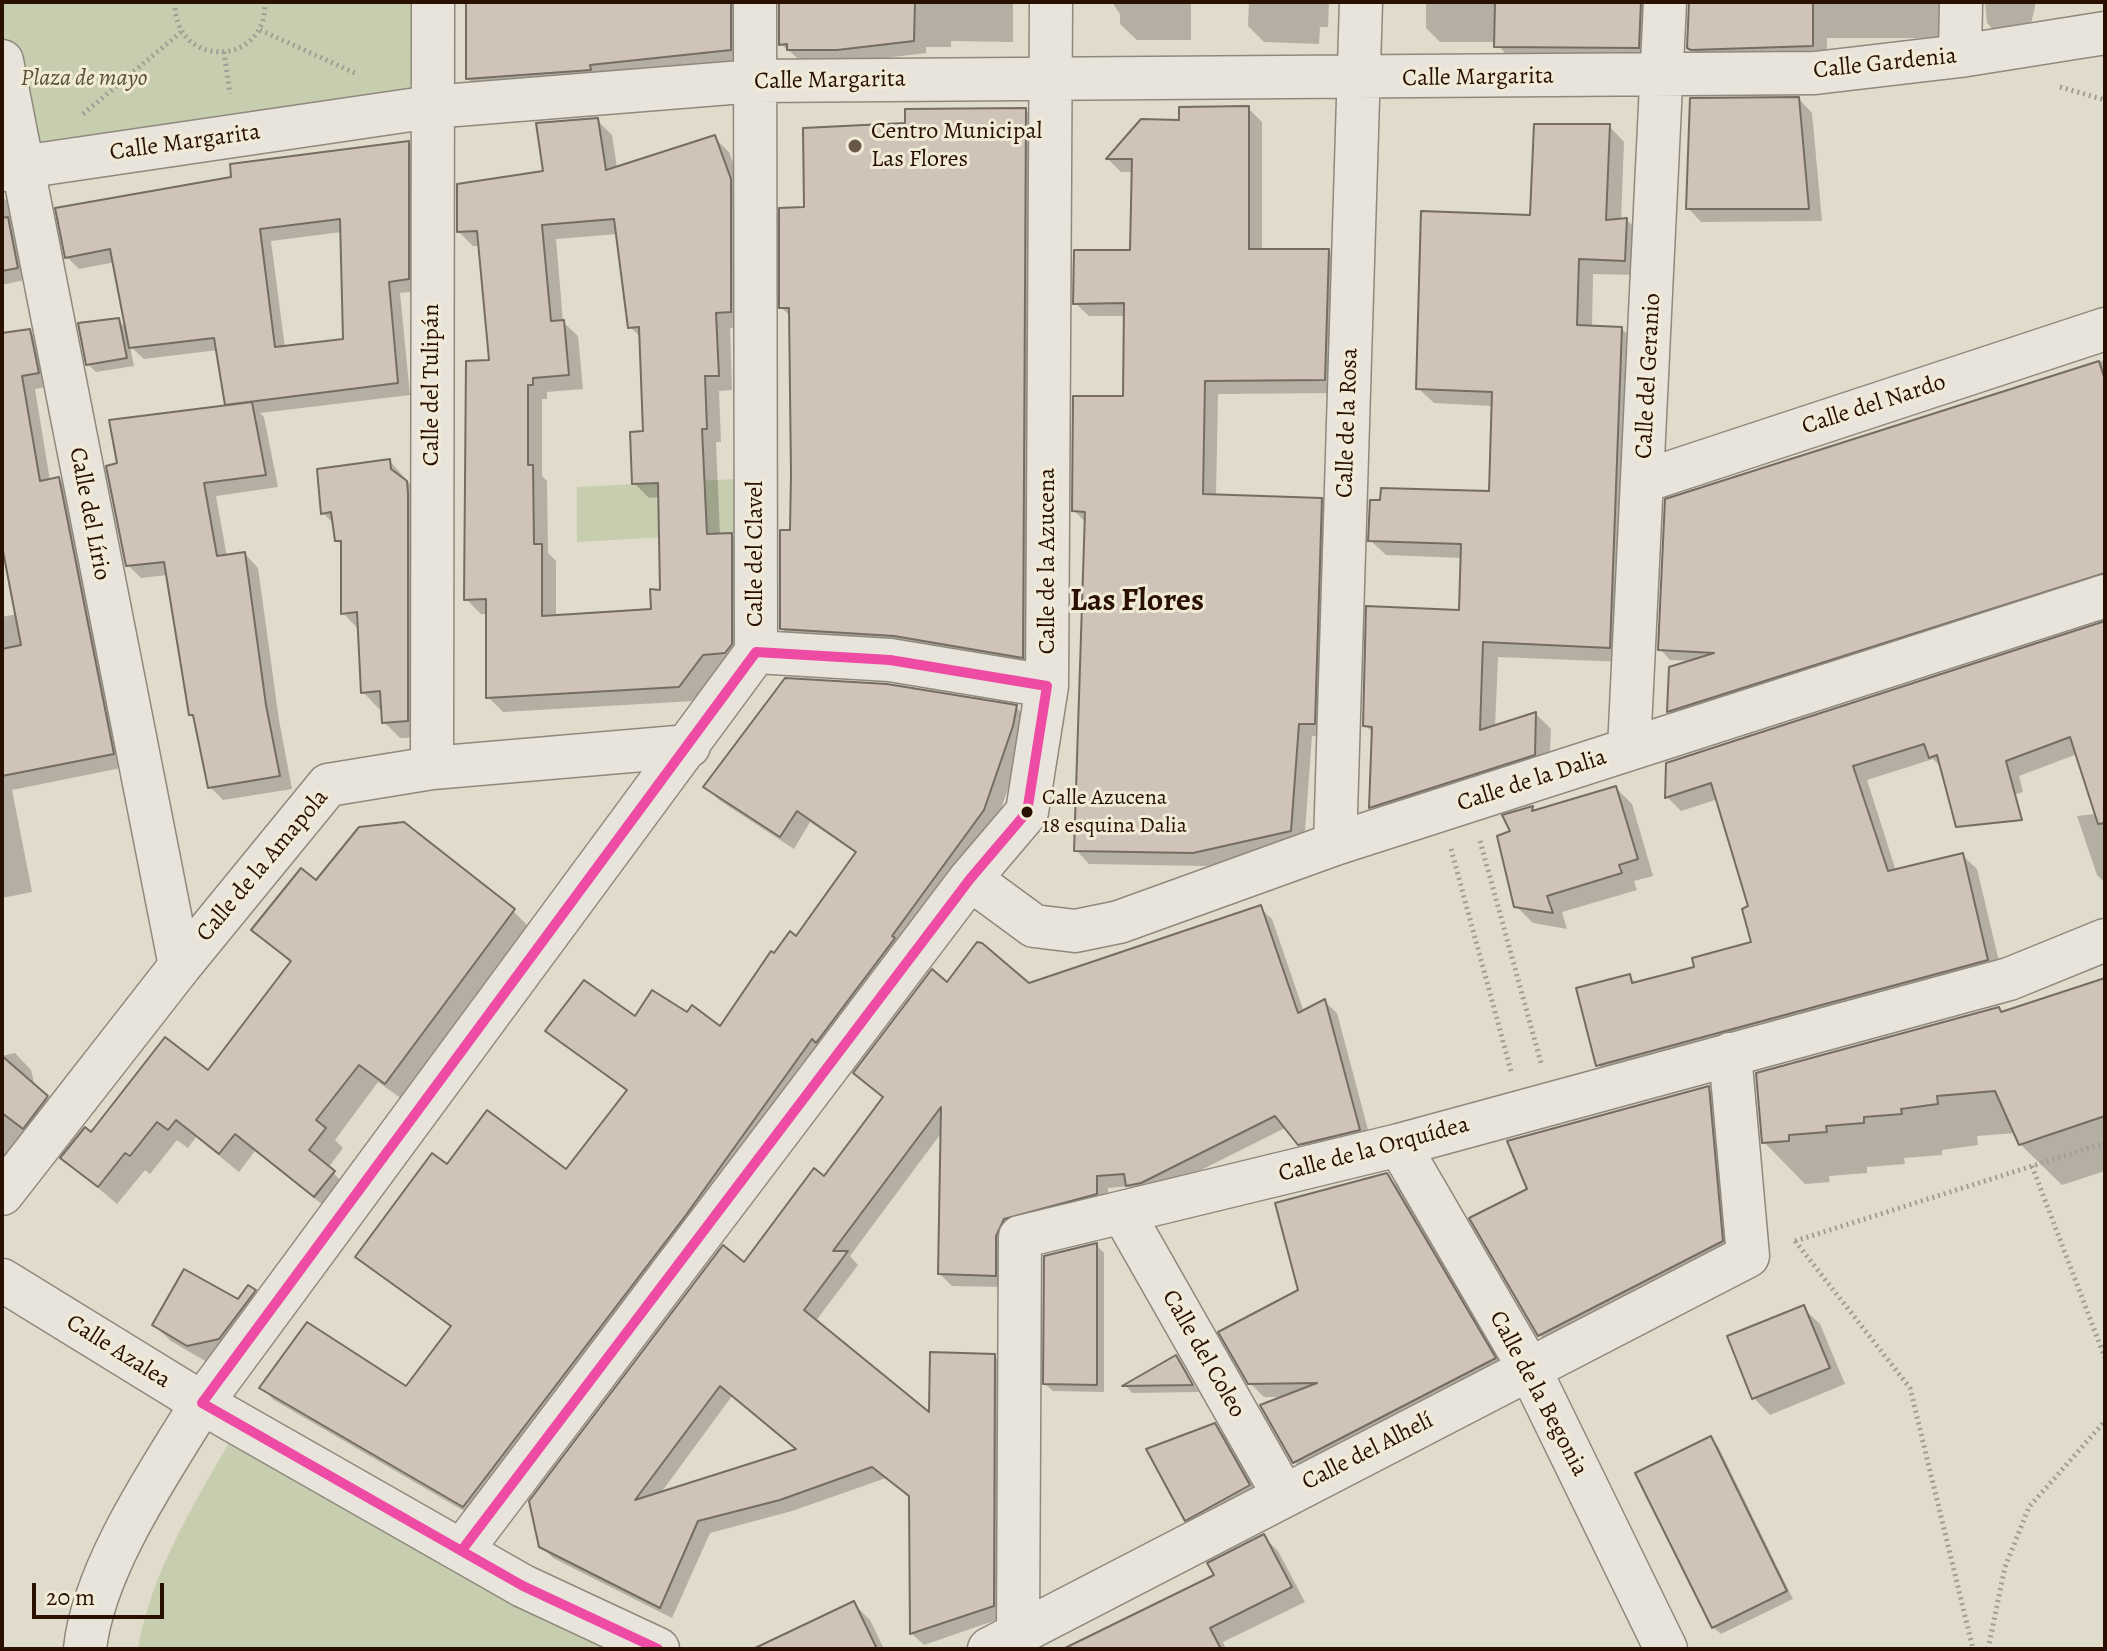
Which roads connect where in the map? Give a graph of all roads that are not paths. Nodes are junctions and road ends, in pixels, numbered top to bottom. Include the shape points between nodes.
1 (433, 2) edge
2 (755, 2) edge
3 (1051, 2) edge
4 (1361, 2) edge
5 (1665, 2) edge
6 (1961, 2) edge
7 (2105, 33) edge
8 (1960, 56) junction
9 (2, 61) edge
10 (1663, 76) junction
11 (1051, 78) junction
12 (1359, 79) junction
13 (755, 81) junction
14 (431, 107) junction
15 (11, 168) edge
16 (2105, 329) edge
17 (1644, 481) junction
18 (2105, 596) edge
19 (756, 652) junction
20 (1047, 686) junction
21 (689, 746) junction
22 (1629, 749) junction
23 (432, 768) junction
24 (1335, 844) junction
25 (970, 879) junction
26 (2105, 940) edge
27 (180, 966) junction
28 (1730, 1054) junction
29 (1399, 1145) junction
30 (2, 1194) edge
31 (1123, 1213) junction
32 (2, 1280) edge
33 (1530, 1370) junction
34 (202, 1403) junction
35 (1283, 1494) junction
36 (462, 1550) junction
37 (1003, 1641) edge
38 (85, 1649) edge
39 (658, 1649) edge
40 (1666, 1649) edge

1 - 14 street, Calle del Tulipán
2 - 13 street, Calle del Clavel
3 - 11 street, Calle de la Azucena
4 - 12 street, Calle de la Rosa
5 - 10 street, Calle del Geranio
6 - 8 street
7 - 8 street, Calle Gardenia
8 - 10 street, Calle Gardenia via 1815,73
9 - 15 street, Calle del Lírio
10 - 12 street, Calle Margarita
10 - 17 street, Calle del Geranio
11 - 12 street, Calle Margarita
11 - 13 street, Calle Margarita
11 - 20 street, Calle de la Azucena
12 - 24 street, Calle de la Rosa
13 - 14 street, Calle Margarita
13 - 19 street, Calle del Clavel
14 - 15 street, Calle Margarita
14 - 23 street, Calle del Tulipán
15 - 27 street, Calle del Lírio
16 - 17 street, Calle del Nardo
17 - 22 street, Calle del Geranio
18 - 22 street, Calle de la Dalia
19 - 20 street via 890,660
19 - 21 street, Calle del Clavel
20 - 25 street, Calle de la Azucena via 1027,812
21 - 23 street, Calle de la Amapola
21 - 34 street, Calle del Clavel
22 - 24 street, Calle de la Dalia
23 - 27 street, Calle de la Amapola via 328,785
24 - 25 street, Calle de la Dalia via 1119,922 1075,931 1034,926
25 - 36 street, Calle de la Azucena
26 - 28 street, Calle de la Orquídea via 2009,979
27 - 30 street, Calle de la Amapola
28 - 29 street, Calle de la Orquídea
28 - 33 street, Calle del Alhelí via 1748,1256
29 - 31 street, Calle de la Orquídea
29 - 33 street, Calle de la Begonia
31 - 35 street, Calle del Coleo
31 - 37 street, Calle de la Orquídea via 1020,1237
32 - 34 street, Calle Azalea
33 - 35 street, Calle del Alhelí
33 - 40 street, Calle de la Begonia
34 - 36 street, Calle Azalea
34 - 38 street, Calle del Clavel via 139,1504 88,1623
35 - 37 street, Calle del Alhelí
36 - 39 street, Calle Azalea via 523,1586

